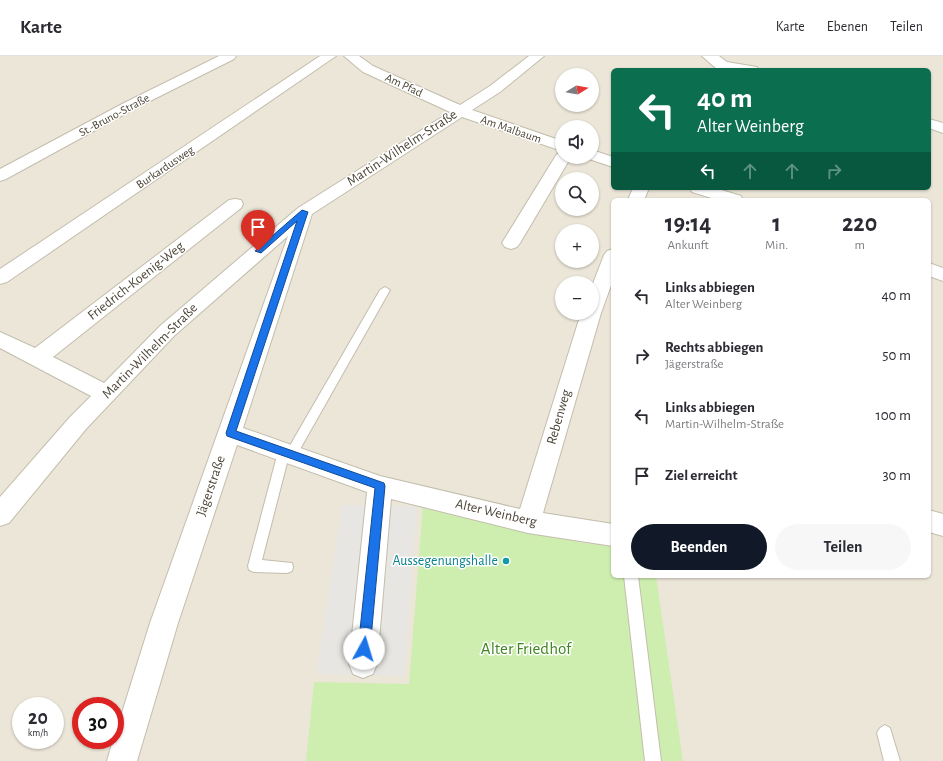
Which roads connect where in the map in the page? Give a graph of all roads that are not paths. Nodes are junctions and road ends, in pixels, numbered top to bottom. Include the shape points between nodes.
1 (229, 56) edge
2 (329, 56) edge
3 (351, 56) edge
4 (537, 56) edge
5 (709, 56) edge
6 (725, 68) edge
7 (460, 111) junction
8 (931, 124) edge
9 (943, 128) edge
10 (555, 144) edge
11 (599, 157) edge
12 (611, 161) edge
13 (559, 164) edge
14 (0, 176) edge
15 (704, 190) edge
16 (729, 198) edge
17 (235, 204) dead end
18 (304, 212) junction
19 (511, 243) dead end
20 (611, 260) edge
21 (931, 270) edge
22 (943, 275) edge
23 (0, 278) edge
24 (385, 290) dead end
25 (599, 293) edge
26 (590, 320) edge
27 (0, 339) edge
28 (37, 358) junction
29 (106, 394) junction
30 (230, 433) junction
31 (287, 453) junction
32 (380, 486) junction
33 (0, 516) edge
34 (528, 522) junction
35 (931, 522) edge
36 (943, 525) edge
37 (611, 535) edge
38 (287, 567) dead end
39 (631, 578) edge
40 (362, 664) dead end
41 (885, 733) dead end
42 (122, 761) edge
43 (653, 761) edge
44 (892, 761) edge

1 - 14 street, St.-Bruno-Straße via 129,106
2 - 23 street, Burkardusweg
3 - 7 street, Am Pfad via 368,69
4 - 7 street, Martin-Wilhelm-Straße via 495,89
5 - 6 street
7 - 10 street, Am Malbaum
7 - 18 street, Martin-Wilhelm-Straße
8 - 9 street
11 - 12 street
13 - 19 street
15 - 16 street
17 - 28 street, Friedrich-Koenig-Weg
18 - 29 street, Martin-Wilhelm-Straße via 166,331
18 - 30 street, Jägerstraße
20 - 25 street, Rebenweg
21 - 22 street
24 - 31 lane
26 - 34 street, Rebenweg
27 - 28 street
28 - 29 street
29 - 33 street, Martin-Wilhelm-Straße via 78,423
30 - 31 street, Alter Weinberg
30 - 42 street, Jägerstraße via 164,623
31 - 32 street, Alter Weinberg
31 - 38 lane via 254,566
32 - 34 street, Alter Weinberg
32 - 40 street
34 - 37 street, Alter Weinberg
35 - 36 street
39 - 43 lane
41 - 44 lane

